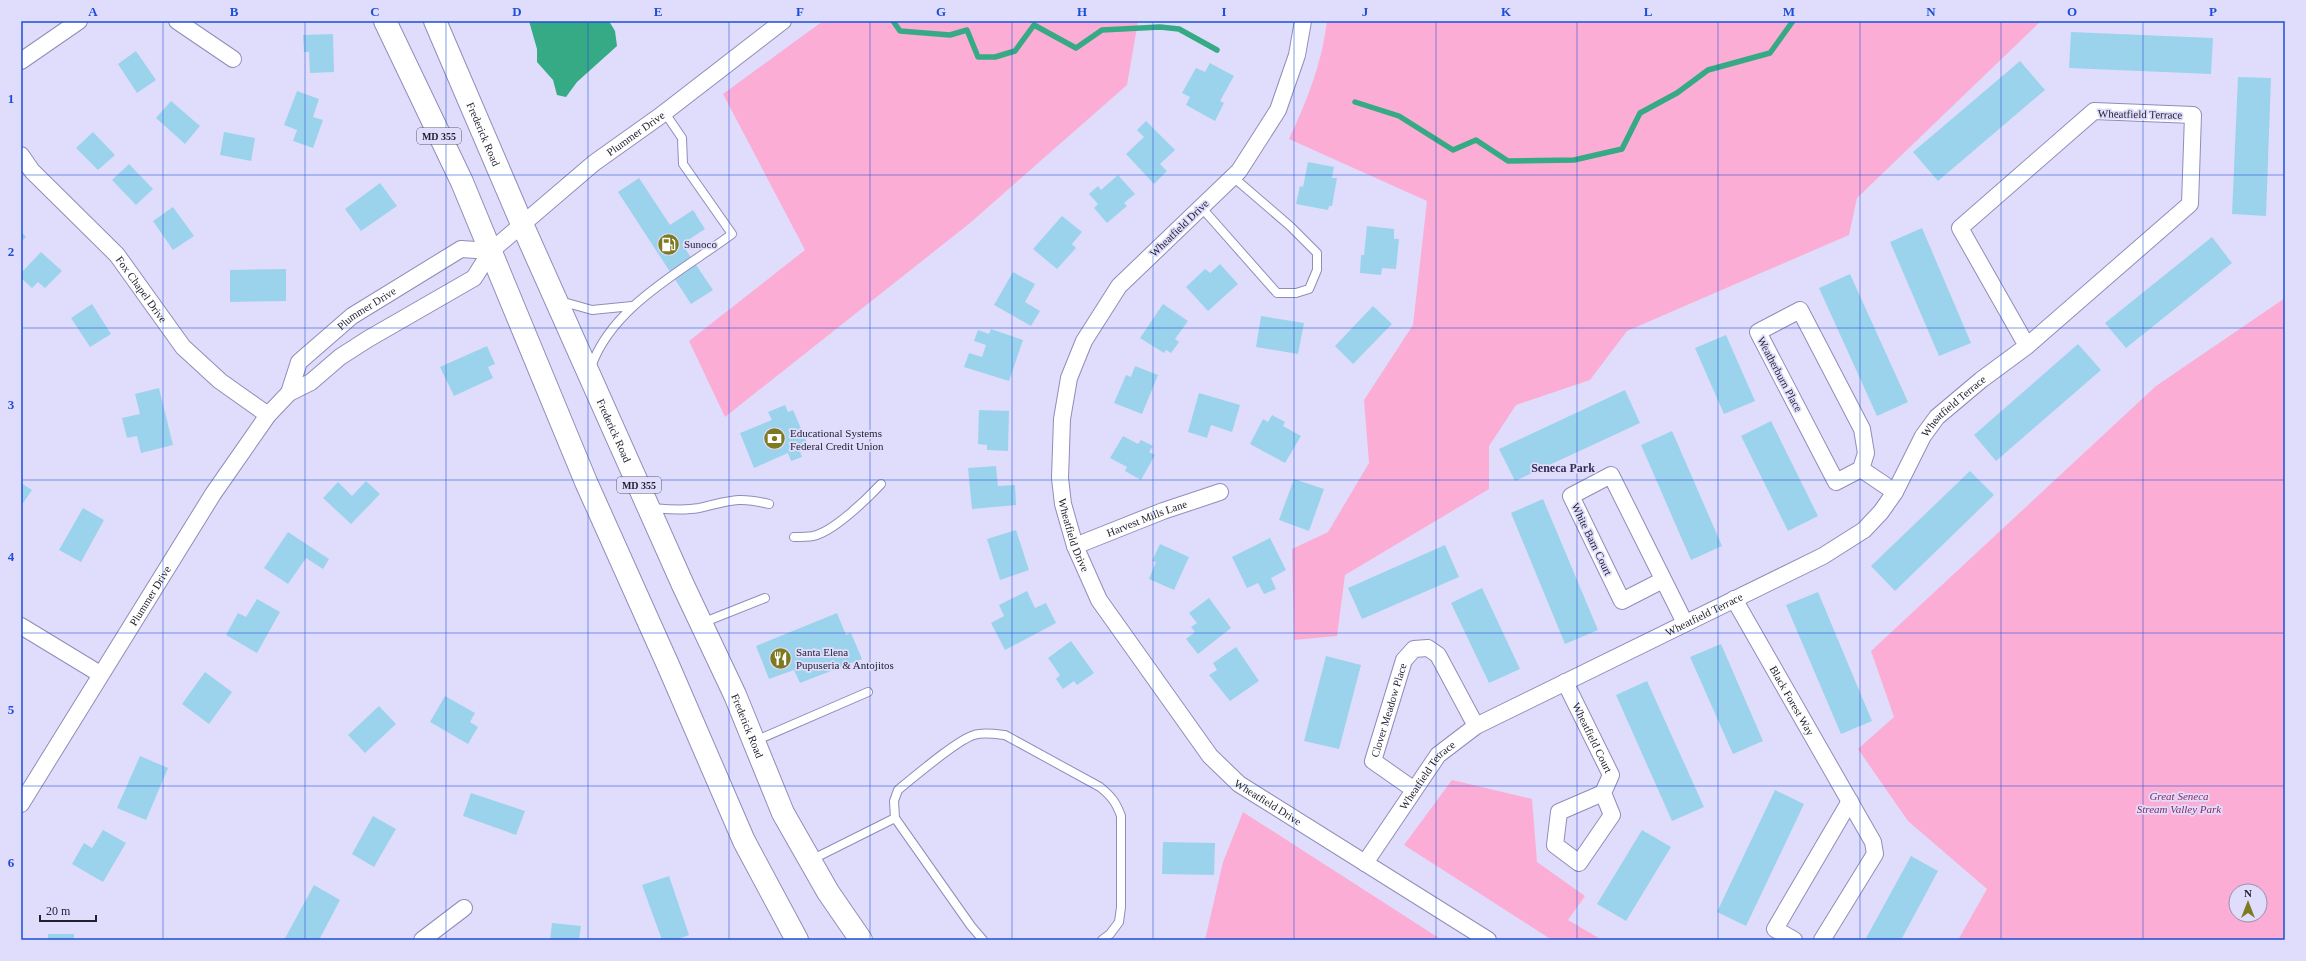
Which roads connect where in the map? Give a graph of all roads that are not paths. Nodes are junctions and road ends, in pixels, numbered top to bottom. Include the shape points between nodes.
1 (79, 21) edge
2 (178, 21) edge
3 (385, 21) edge
4 (435, 21) edge
5 (783, 21) edge
6 (1303, 21) edge
7 (233, 59) dead end
8 (21, 61) edge
9 (664, 113) junction
10 (21, 155) edge
11 (1233, 177) junction
12 (1201, 207) junction
13 (522, 224) junction
14 (492, 251) junction
15 (555, 299) junction
16 (632, 306) junction
17 (2027, 346) junction
18 (588, 373) junction
19 (289, 393) junction
20 (268, 415) junction
21 (1861, 469) junction
22 (881, 484) dead end
23 (1220, 492) dead end
24 (1895, 492) junction
25 (769, 504) dead end
26 (649, 508) junction
27 (794, 538) dead end
28 (1075, 546) junction
29 (1663, 580) junction
30 (765, 598) dead end
31 (1734, 599) junction
32 (702, 623) junction
33 (1685, 623) junction
34 (21, 626) edge
35 (100, 674) junction
36 (1565, 682) junction
37 (868, 692) dead end
38 (1476, 726) junction
39 (754, 741) junction
40 (1414, 789) junction
41 (1603, 793) dead end
42 (1850, 801) junction
43 (21, 804) edge
44 (895, 818) junction
45 (810, 860) junction
46 (1364, 863) junction
47 (464, 908) dead end
48 (422, 940) edge
49 (797, 940) edge
50 (861, 940) edge
51 (983, 940) edge
52 (1102, 940) edge
53 (1488, 940) edge
54 (1794, 940) edge
55 (1822, 940) edge

1 - 8 street
2 - 7 street
3 - 14 main road, MD 355
4 - 13 main road, Frederick Road / MD 355
5 - 9 street, Plummer Drive
6 - 11 street, Wheatfield Drive via 1297,56 1278,110
9 - 13 street, Plummer Drive via 594,163
9 - 16 lane via 682,138 683,164 732,234
10 - 20 street, Fox Chapel Drive via 32,171 117,255 183,347 220,381
11 - 12 street, Wheatfield Drive
11 - 12 lane via 1317,253 1317,270 1309,289 1296,293 1276,293
12 - 28 street, Wheatfield Drive via 1119,286 1084,341 1069,378 1062,419 1060,478
13 - 14 street, Plummer Drive
13 - 15 main road, Frederick Road / MD 355
14 - 19 street, Plummer Drive via 474,278 340,357 311,382
14 - 19 street, Plummer Drive via 461,248 352,316 300,362
14 - 49 main road, MD 355 via 586,482 744,841
15 - 16 lane via 592,310
15 - 18 main road, Frederick Road / MD 355
16 - 18 lane via 615,323 597,350
17 - 17 street, Wheatfield Terrace via 2190,204 2193,115 2094,111 1960,228
17 - 24 street, Wheatfield Terrace via 1937,417 1913,454
18 - 26 main road, Frederick Road / MD 355
19 - 20 street, Plummer Drive
20 - 35 street, Plummer Drive via 213,494
21 - 21 street, Weatherburn Place via 1866,453 1862,429 1800,310 1758,332 1836,482
21 - 24 street
22 - 27 lane via 866,501 827,529 814,536
23 - 28 street, Harvest Mills Lane via 1163,511
24 - 31 street, Wheatfield Terrace via 1864,530 1823,556
25 - 26 lane via 747,499 732,499 699,508
26 - 32 main road, Frederick Road / MD 355
28 - 46 street, Wheatfield Drive via 1099,600 1210,756 1239,784
29 - 29 street, White Barn Court via 1611,475 1571,496 1622,601
29 - 33 street, White Barn Court
30 - 32 lane
31 - 33 street, Wheatfield Terrace
31 - 42 street, Black Forest Way
32 - 39 main road, Frederick Road / MD 355
33 - 36 street, Wheatfield Terrace
34 - 35 street
35 - 43 street, Plummer Drive
36 - 38 street, Wheatfield Terrace
36 - 41 street, Wheatfield Court via 1610,775
37 - 39 lane
38 - 40 street, Wheatfield Terrace via 1438,755
38 - 40 street, Clover Meadow Place via 1438,655 1428,648 1414,649 1404,660 1372,761
39 - 45 main road, Frederick Road / MD 355 via 783,813
40 - 46 street, Wheatfield Terrace
42 - 54 street via 1775,929
42 - 55 street, Black Forest Way via 1873,842 1875,854
44 - 45 lane
44 - 51 lane
44 - 52 lane via 894,801 898,790 974,735 1005,735 1100,787 1112,796 1121,816 1120,922
45 - 50 main road, Frederick Road / MD 355 via 828,892
46 - 53 street, Wheatfield Drive
47 - 48 street

